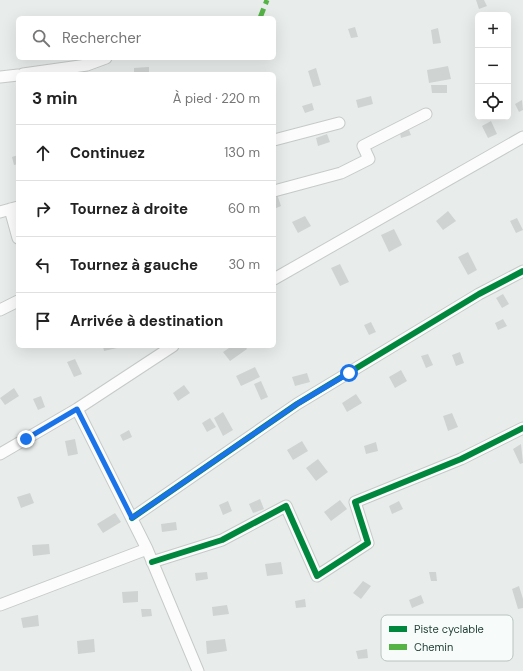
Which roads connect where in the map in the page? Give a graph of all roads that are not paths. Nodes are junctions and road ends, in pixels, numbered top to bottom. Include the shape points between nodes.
1 (101, 60) edge
2 (37, 72) edge
3 (16, 75) edge
4 (0, 77) edge
5 (426, 114) dead end
6 (339, 123) dead end
7 (523, 137) edge
8 (276, 139) edge
9 (276, 190) edge
10 (9, 209) edge
11 (16, 232) edge
12 (523, 270) edge
13 (276, 278) edge
14 (16, 302) edge
15 (0, 310) edge
16 (170, 348) edge
17 (77, 409) junction
18 (523, 428) edge
19 (0, 454) edge
20 (132, 518) junction
21 (147, 549) junction
22 (152, 562) junction
23 (0, 605) edge
24 (198, 671) edge

1 - 2 street via 87,65
3 - 4 street
5 - 9 street via 363,146 369,159 341,172
6 - 8 street
7 - 13 street
10 - 11 street
12 - 20 street via 478,294 297,404
14 - 15 street
16 - 17 street
17 - 19 street
17 - 20 street
18 - 22 street via 461,459 355,502 368,543 317,576 286,506 222,540
20 - 21 street
21 - 22 street
21 - 23 street
22 - 24 street

